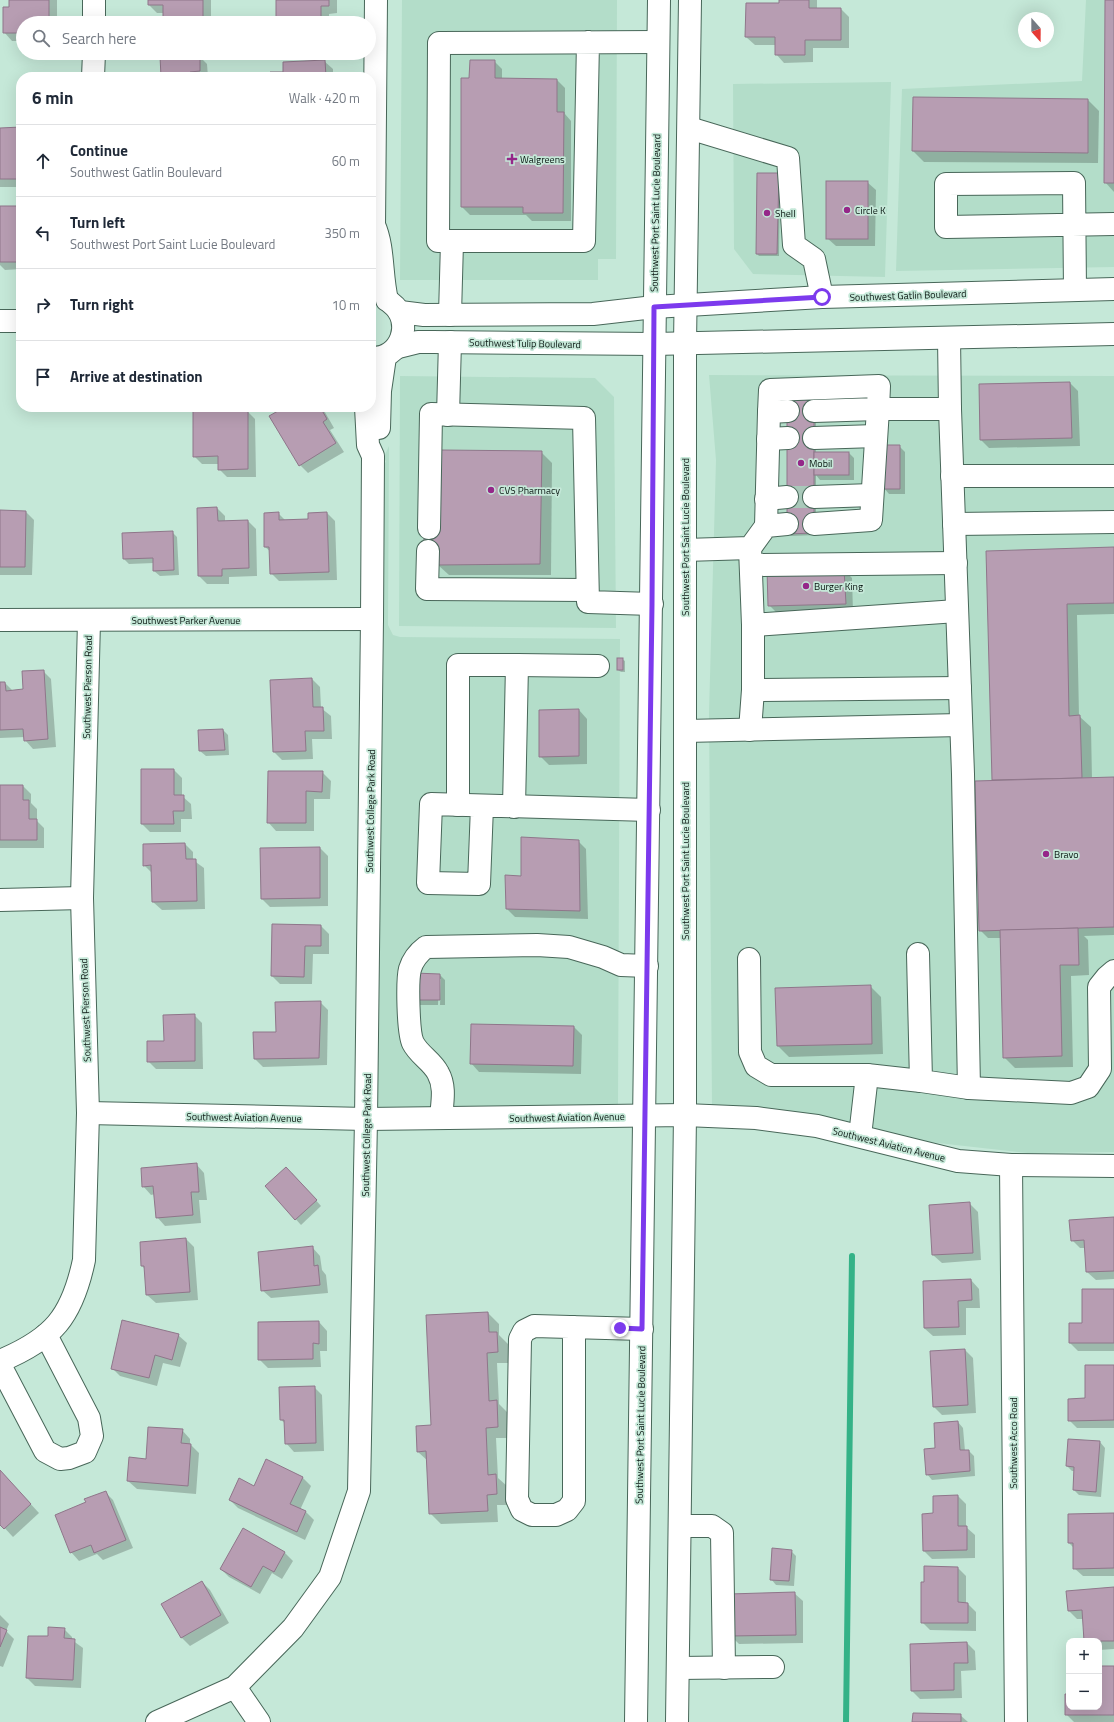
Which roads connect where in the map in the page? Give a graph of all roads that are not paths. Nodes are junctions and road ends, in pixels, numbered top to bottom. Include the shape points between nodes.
1 (94, 0) edge
2 (376, 0) edge
3 (658, 0) edge
4 (690, 0) edge
5 (94, 16) edge
6 (376, 16) edge
7 (588, 42) junction
8 (658, 42) junction
9 (94, 60) edge
10 (375, 60) edge
11 (94, 72) edge
12 (375, 72) edge
13 (689, 128) junction
14 (1074, 224) junction
15 (1114, 224) edge
16 (376, 233) edge
17 (452, 242) junction
18 (1114, 289) edge
19 (1075, 290) junction
20 (822, 297) junction
21 (386, 303) edge
22 (686, 304) junction
23 (654, 307) junction
24 (450, 315) junction
25 (0, 320) edge
26 (16, 321) edge
27 (1114, 334) edge
28 (949, 338) junction
29 (450, 342) junction
30 (654, 344) junction
31 (685, 344) junction
32 (385, 354) edge
33 (878, 409) junction
34 (950, 409) junction
35 (814, 411) dead end
36 (366, 412) edge
37 (448, 415) junction
38 (876, 436) junction
39 (814, 438) dead end
40 (372, 456) junction
41 (952, 476) junction
42 (1114, 476) edge
43 (872, 495) junction
44 (814, 497) tunnel mouth
45 (1114, 522) edge
46 (787, 524) dead end
47 (814, 524) dead end
48 (954, 524) junction
49 (766, 526) junction
50 (428, 528) dead end
51 (685, 550) junction
52 (428, 551) dead end
53 (750, 557) junction
54 (956, 563) junction
55 (587, 590) junction
56 (652, 604) junction
57 (957, 611) junction
58 (372, 619) junction
59 (0, 620) edge
60 (89, 621) junction
61 (753, 625) junction
62 (517, 665) junction
63 (598, 666) dead end
64 (960, 688) junction
65 (753, 690) junction
66 (961, 725) junction
67 (750, 730) junction
68 (685, 731) junction
69 (458, 805) junction
70 (482, 806) junction
71 (514, 806) junction
72 (649, 810) junction
73 (82, 898) junction
74 (0, 900) edge
75 (918, 954) dead end
76 (749, 959) dead end
77 (647, 966) junction
78 (1114, 971) edge
79 (867, 1075) junction
80 (922, 1082) junction
81 (970, 1088) junction
82 (88, 1113) junction
83 (685, 1115) junction
84 (645, 1116) junction
85 (441, 1118) junction
86 (366, 1119) junction
87 (860, 1136) junction
88 (1011, 1165) junction
89 (1114, 1166) edge
90 (574, 1327) junction
91 (642, 1329) junction
92 (46, 1335) junction
93 (0, 1361) edge
94 (0, 1365) edge
95 (680, 1526) junction
96 (774, 1667) dead end
97 (678, 1668) junction
98 (724, 1668) junction
99 (235, 1687) junction
100 (157, 1722) edge
101 (259, 1722) edge
102 (636, 1722) edge
103 (677, 1722) edge
104 (1016, 1722) edge

1 - 5 street
2 - 6 street
3 - 8 street, Southwest Port Saint Lucie Boulevard
4 - 13 street, Southwest Port Saint Lucie Boulevard
7 - 8 street
7 - 17 street via 584,241
7 - 17 street via 439,43 438,241
8 - 23 street, Southwest Port Saint Lucie Boulevard
9 - 11 street
10 - 12 street
13 - 20 street via 788,158 794,245 814,259
13 - 22 street, Southwest Port Saint Lucie Boulevard
14 - 14 street via 946,227 946,184 1074,183
14 - 15 street
14 - 19 street
16 - 21 street via 379,237
17 - 24 street
18 - 19 street, Southwest Gatlin Boulevard
19 - 20 street, Southwest Gatlin Boulevard
20 - 22 street, Southwest Gatlin Boulevard
21 - 24 street via 418,315
21 - 32 street, Southwest College Park Road via 403,329 402,339
22 - 23 street, Southwest Gatlin Boulevard
22 - 31 street, Southwest Port Saint Lucie Boulevard
23 - 24 street via 593,314
23 - 30 street, Southwest Port Saint Lucie Boulevard
25 - 26 street
27 - 28 street
28 - 31 street
28 - 34 street
29 - 30 street, Southwest Tulip Boulevard
29 - 32 street, Southwest Tulip Boulevard via 418,342
29 - 37 street
30 - 31 street
30 - 56 street, Southwest Port Saint Lucie Boulevard
31 - 51 street, Southwest Port Saint Lucie Boulevard
32 - 40 street, Southwest College Park Road via 380,391 379,444
33 - 34 street
33 - 35 street
33 - 38 street
33 - 49 street via 879,386 770,390 778,412 777,498
34 - 41 street
36 - 40 street, Southwest College Park Road via 368,445
37 - 50 street via 431,414
37 - 55 street via 584,418
38 - 39 street
38 - 43 street
40 - 58 street, Southwest College Park Road
41 - 42 street
41 - 48 street
43 - 44 street
43 - 47 street via 871,520
45 - 48 street
46 - 49 street
48 - 54 street
49 - 53 street
51 - 53 street
51 - 68 street, Southwest Port Saint Lucie Boulevard
52 - 55 street via 427,589
53 - 54 street
53 - 61 street
54 - 57 street
55 - 56 street via 588,602
56 - 72 street, Southwest Port Saint Lucie Boulevard
57 - 61 street
57 - 64 street
58 - 60 street, Southwest Parker Avenue
58 - 86 street, Southwest College Park Road
59 - 60 street, Southwest Parker Avenue
60 - 73 street, Southwest Pierson Road
61 - 65 street
62 - 63 street
62 - 69 street via 458,665
62 - 71 street
64 - 65 street
64 - 66 street
65 - 67 street
66 - 67 street
66 - 81 street
67 - 68 street
68 - 83 street, Southwest Port Saint Lucie Boulevard
69 - 70 street
69 - 70 street via 431,804 428,883 479,884
70 - 71 street
71 - 72 street
72 - 77 street, Southwest Port Saint Lucie Boulevard
73 - 74 street
73 - 82 street, Southwest Pierson Road
75 - 80 street
76 - 79 street via 750,1052 756,1066 771,1074
77 - 84 street, Southwest Port Saint Lucie Boulevard
77 - 85 street via 621,965 603,956 569,947 426,947 417,955 410,970 408,1011 411,1040 418,1052 438,1073 443,1090
78 - 81 street via 1099,987 1100,1069 1088,1087 1071,1093
79 - 80 street
79 - 87 street
80 - 81 street
82 - 86 street, Southwest Aviation Avenue
82 - 92 street, Southwest Pierson Road via 84,1260 80,1283 60,1321
83 - 84 street, Southwest Aviation Avenue
83 - 87 street, Southwest Aviation Avenue via 756,1118 817,1126
83 - 95 street, Southwest Port Saint Lucie Boulevard
84 - 85 street, Southwest Aviation Avenue
84 - 91 street, Southwest Port Saint Lucie Boulevard
85 - 86 street, Southwest Aviation Avenue
86 - 99 street, Southwest College Park Road via 359,1491 330,1577 294,1628
87 - 88 street, Southwest Aviation Avenue via 958,1161
88 - 89 street, Southwest Aviation Avenue
88 - 104 street, Southwest Acco Road
90 - 90 street via 534,1326 524,1330 520,1339 517,1498 522,1510 532,1515 556,1515 567,1510 574,1501
90 - 91 street
91 - 102 street, Southwest Port Saint Lucie Boulevard
92 - 93 street, Southwest Pierson Road via 27,1350
92 - 94 street via 89,1418 92,1436 85,1452 69,1458 60,1458 45,1451
95 - 97 street, Southwest Port Saint Lucie Boulevard
95 - 98 street via 712,1526 722,1533
96 - 98 street
97 - 98 street
97 - 103 street, Southwest Port Saint Lucie Boulevard
99 - 100 street, Southwest College Park Road
99 - 101 street

